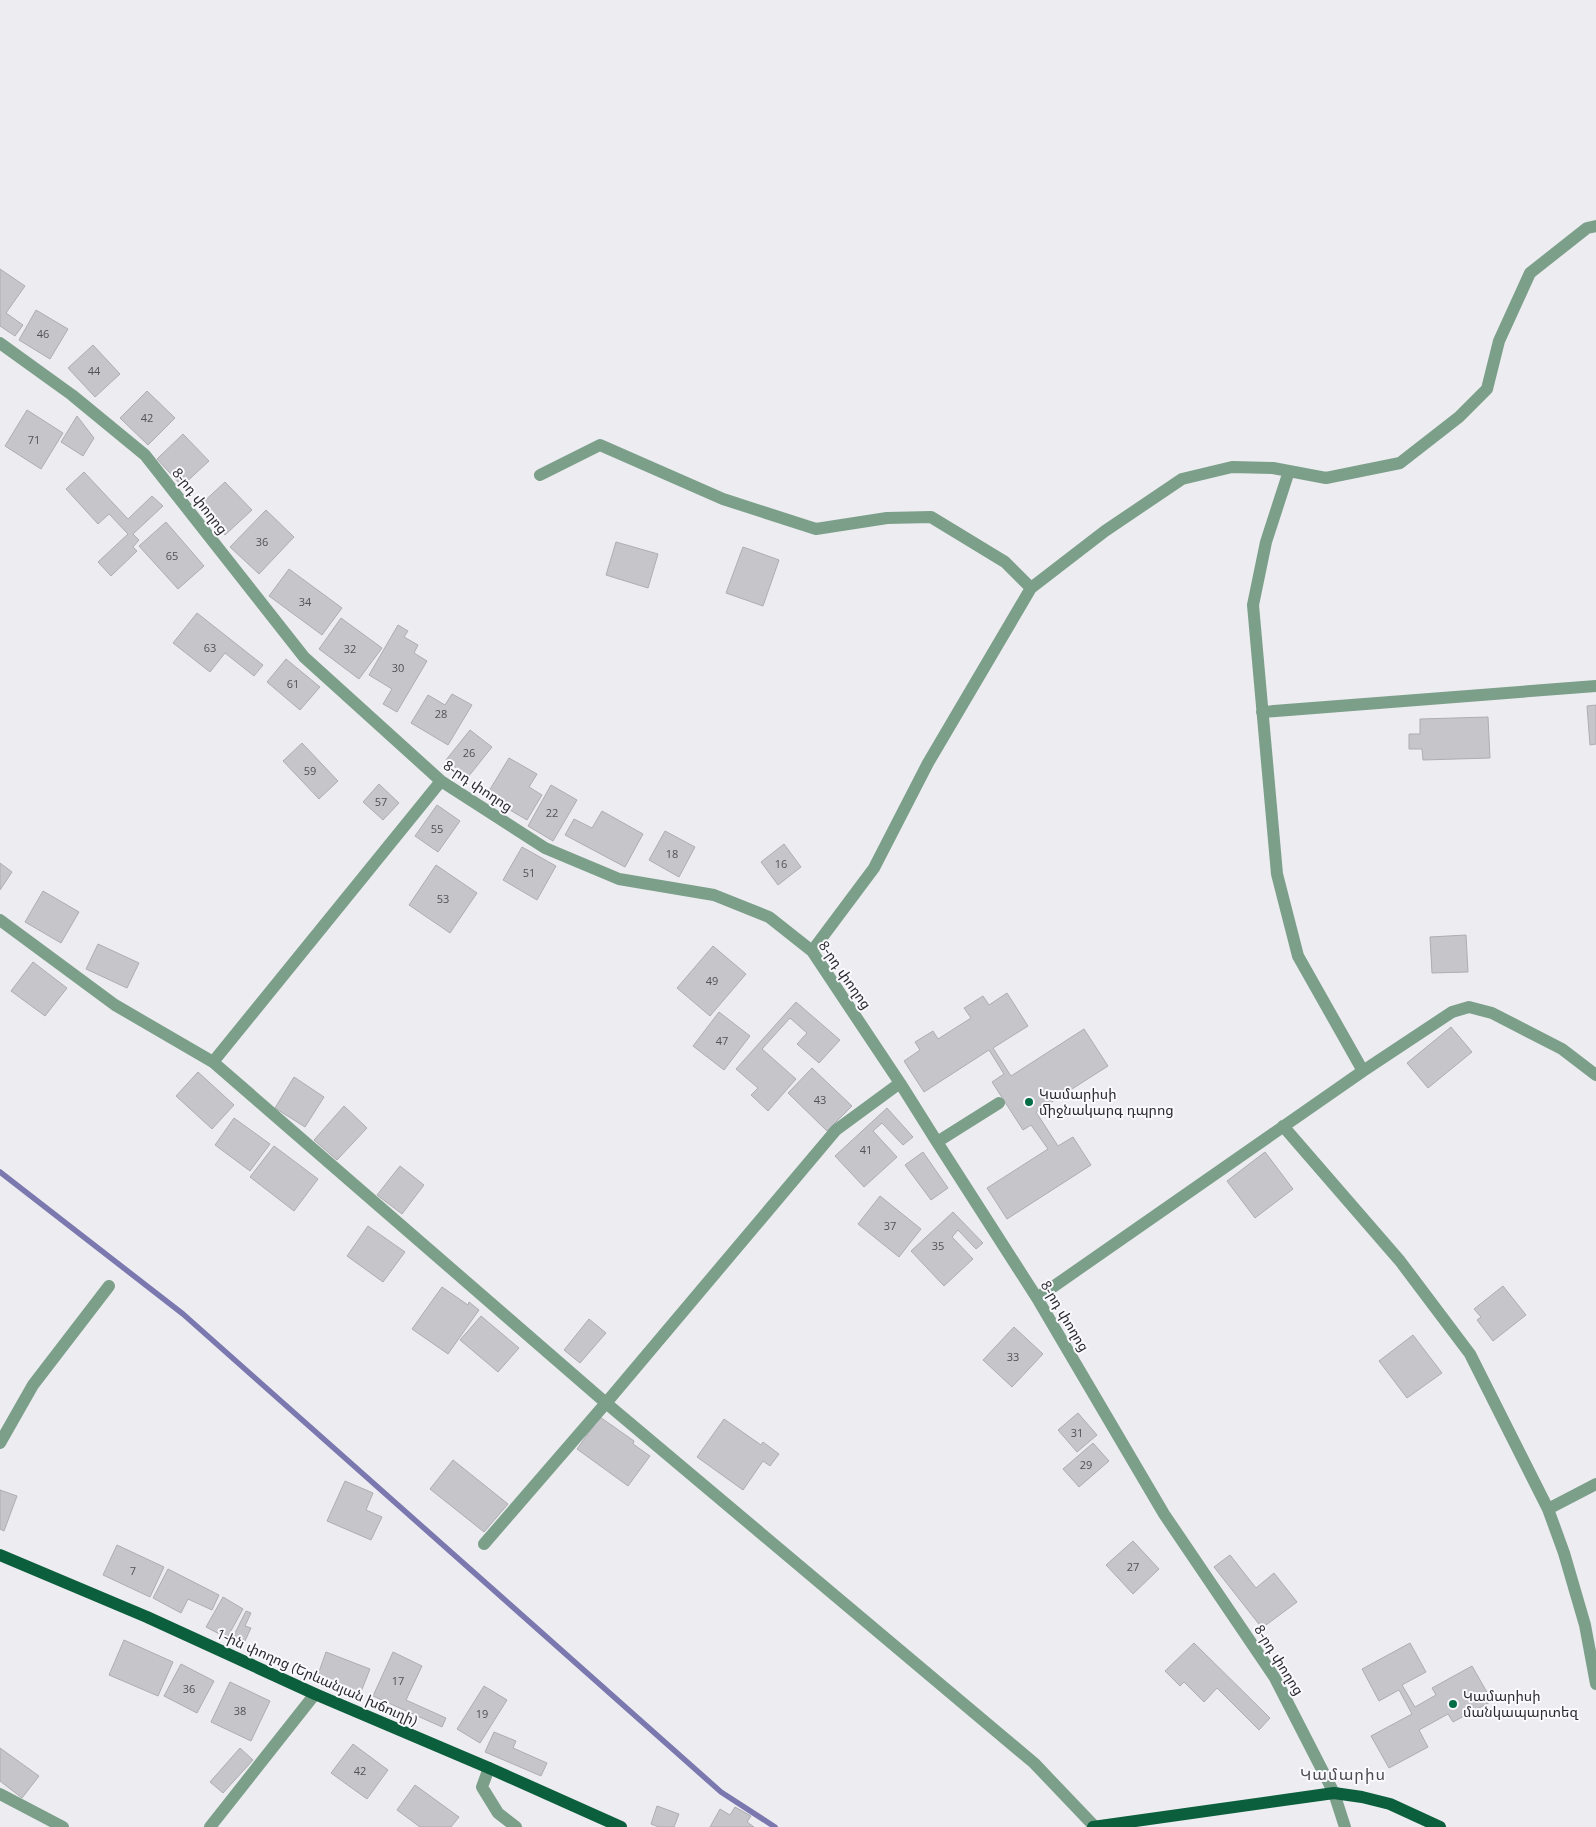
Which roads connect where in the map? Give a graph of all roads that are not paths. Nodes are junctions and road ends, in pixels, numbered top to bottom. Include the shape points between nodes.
1 (1596, 226) edge
2 (0, 343) edge
3 (1289, 471) junction
4 (540, 475) dead end
5 (1031, 588) junction
6 (1596, 686) edge
7 (1262, 712) junction
8 (441, 781) junction
9 (0, 920) edge
10 (812, 950) junction
11 (213, 1062) junction
12 (1363, 1071) junction
13 (1596, 1075) edge
14 (900, 1083) junction
15 (1000, 1103) dead end
16 (1282, 1126) junction
17 (936, 1142) junction
18 (109, 1286) dead end
19 (1038, 1298) junction
20 (606, 1403) junction
21 (0, 1443) edge
22 (1596, 1484) edge
23 (1548, 1509) junction
24 (484, 1544) dead end
25 (0, 1555) edge
26 (1596, 1684) edge
27 (315, 1694) junction
28 (489, 1768) junction
29 (1334, 1793) junction
30 (0, 1794) edge
31 (63, 1827) edge
32 (210, 1827) edge
33 (516, 1827) edge
34 (621, 1827) edge
35 (1094, 1827) edge
36 (1345, 1827) edge
37 (1440, 1827) edge

1 - 3 street via 1587,228 1530,273 1499,341 1487,388 1459,417 1400,463 1326,478
2 - 8 street, 8-րդ փողոց via 72,395 145,455 304,657
3 - 5 street via 1232,467 1182,479 1105,531
3 - 7 street via 1266,542 1253,605
4 - 5 street via 600,445 723,499 816,528 887,518 931,518 1005,562
5 - 10 street via 928,763 874,868
6 - 7 street
7 - 12 street via 1277,874 1298,956
8 - 10 street, 8-րդ փողոց via 545,848 619,879 714,895 769,917
8 - 11 street
9 - 11 street via 115,1005
10 - 14 street, 8-րդ փողոց
11 - 20 street
12 - 13 street via 1452,1012 1469,1008 1492,1014 1562,1049
12 - 16 street
14 - 17 street, 8-րդ փողոց
14 - 20 street via 836,1130
15 - 17 street
16 - 19 street
16 - 23 street via 1400,1261 1470,1354
17 - 19 street, 8-րդ փողոց
18 - 21 street via 33,1385
19 - 29 street, 8-րդ փողոց via 1164,1514 1275,1678
20 - 24 street
20 - 35 street via 1034,1763
22 - 23 street
23 - 26 street via 1585,1625
25 - 27 main road, 1-ին փողոց (Երևանյան խճուղի) via 147,1617
27 - 28 main road, 1-ին փողոց (Երևանյան խճուղի)
27 - 32 street
28 - 33 street via 482,1787 498,1813
28 - 34 main road, 1-ին փողոց (Երևանյան խճուղի)
29 - 35 main road
29 - 36 street, 8-րդ փողոց
29 - 37 main road via 1390,1804
30 - 31 street

